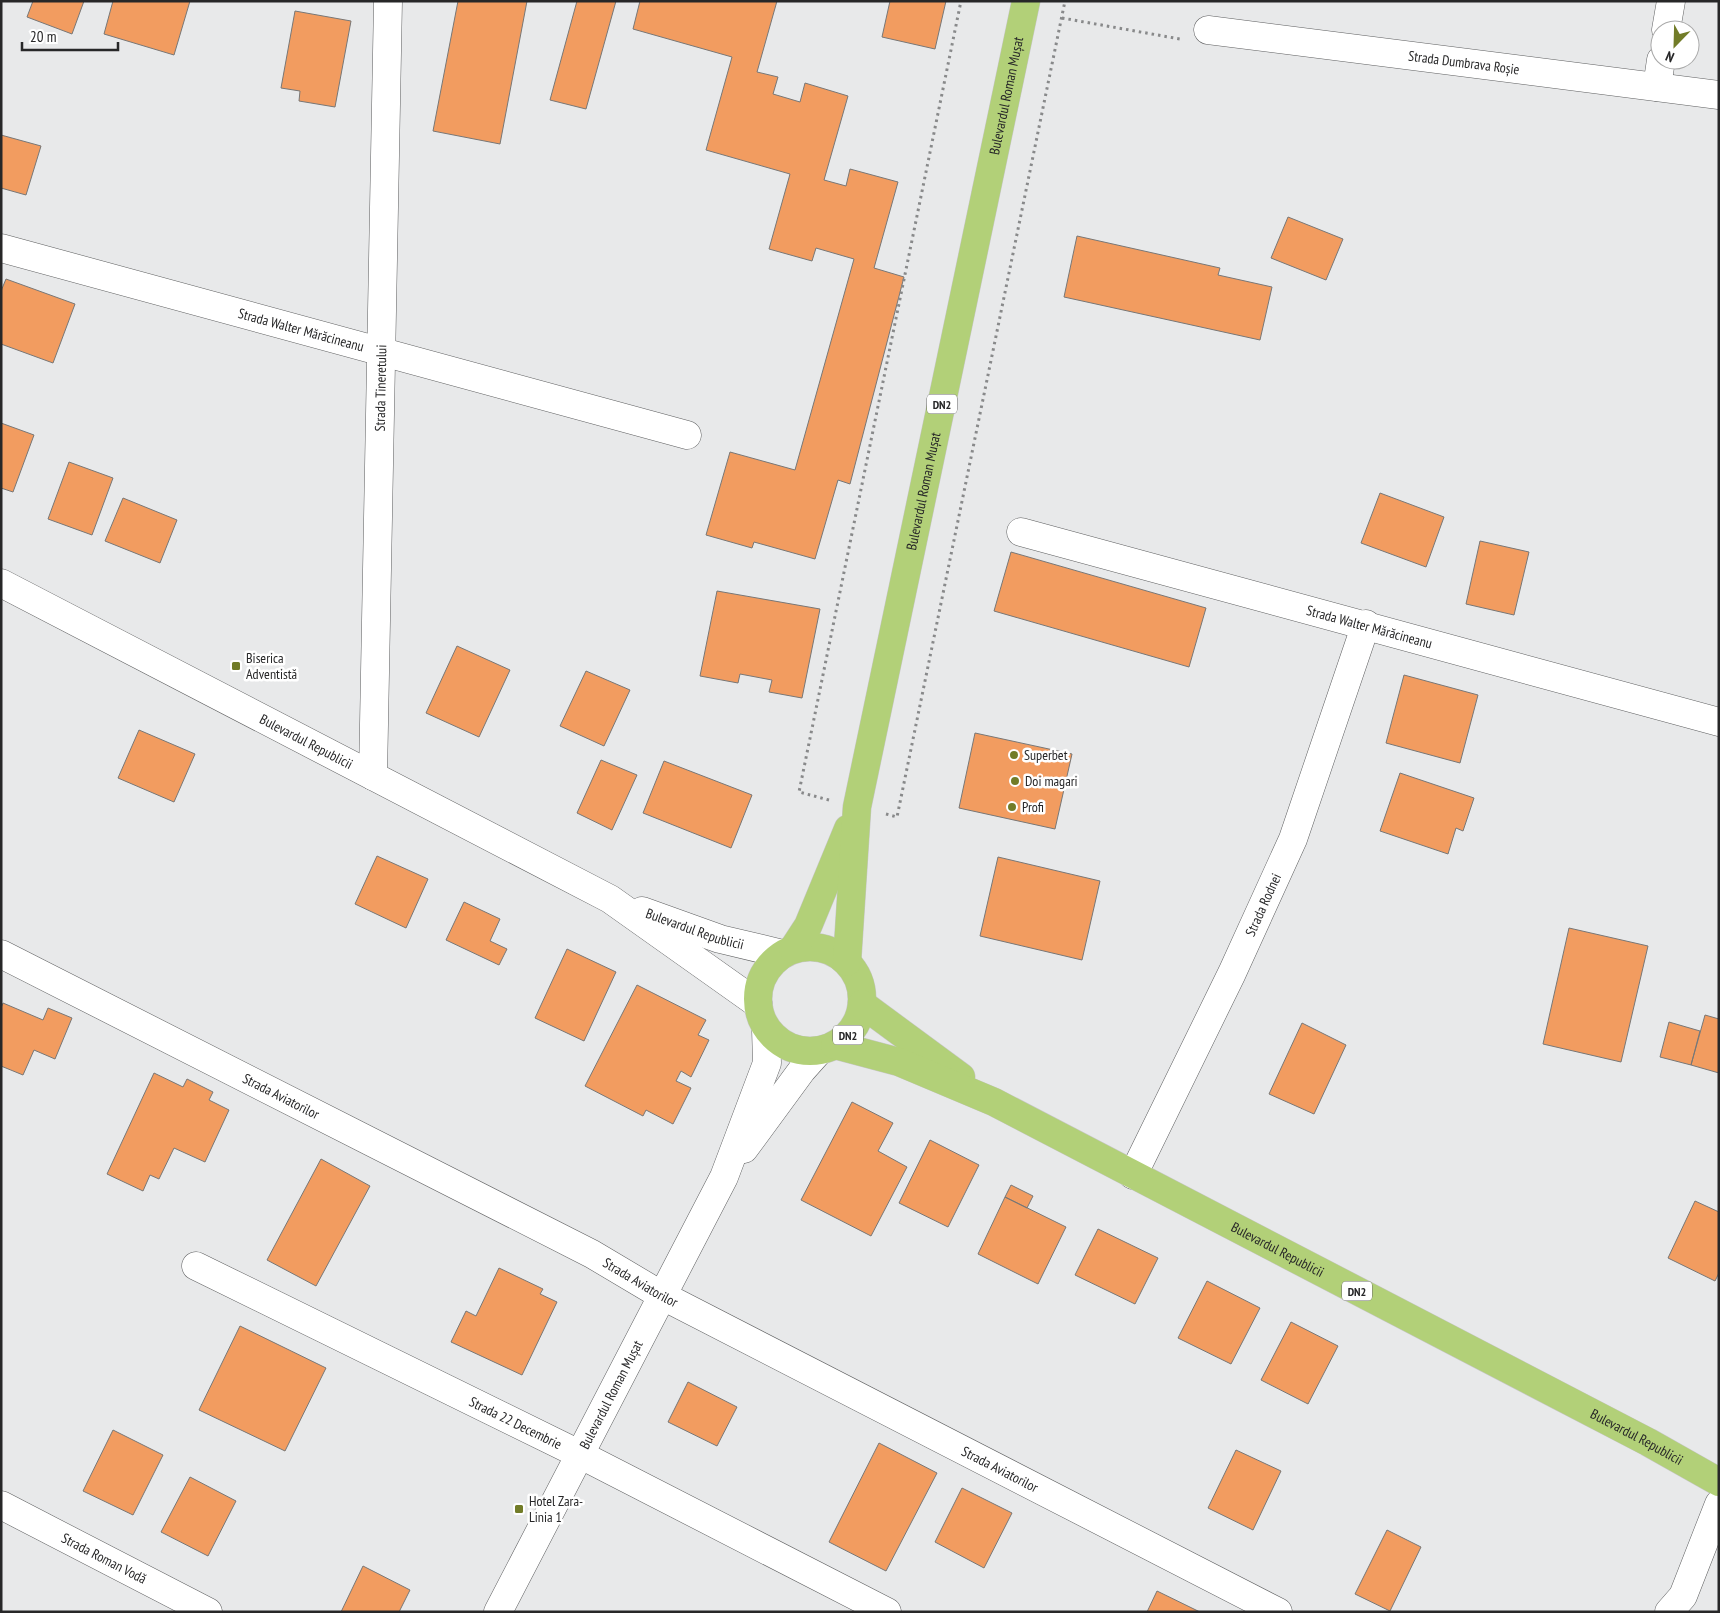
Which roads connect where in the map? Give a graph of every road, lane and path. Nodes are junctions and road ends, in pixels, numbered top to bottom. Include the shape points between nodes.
1 (388, 1) edge
2 (961, 1) edge
3 (1026, 1) edge
4 (1065, 1) edge
5 (1671, 1) edge
6 (1062, 18) junction
7 (1668, 20) edge
8 (1208, 30) joint
9 (1660, 70) edge
10 (1657, 87) junction
11 (1719, 95) edge
12 (1, 248) edge
13 (382, 351) junction
14 (687, 435) dead end
15 (1021, 532) dead end
16 (1, 583) edge
17 (1366, 624) junction
18 (1719, 722) edge
19 (374, 776) junction
20 (857, 807) junction
21 (610, 900) junction
22 (788, 952) junction
23 (1, 954) edge
24 (847, 962) junction
25 (862, 1004) junction
26 (762, 1016) junction
27 (827, 1048) junction
28 (994, 1102) junction
29 (1133, 1175) junction
30 (724, 1177) junction
31 (196, 1266) dead end
32 (661, 1295) junction
33 (579, 1454) junction
34 (1719, 1482) edge
35 (1719, 1504) edge
36 (1, 1505) edge
37 (208, 1612) edge
38 (498, 1612) edge
39 (887, 1612) edge
40 (1278, 1612) edge
41 (1669, 1612) edge

1 - 13 street, Strada Tineretului
2 - 20 path via 798,792
3 - 20 main road, Bulevardul Roman Mușat / DN2
4 - 6 path
5 - 7 street
6 - 8 path via 1195,42
6 - 20 path via 897,817
8 - 10 street, Strada Dumbrava Roșie
9 - 10 street
10 - 11 street, Strada Dumbrava Roșie
12 - 13 street, Strada Walter Mărăcineanu
13 - 14 street, Strada Walter Mărăcineanu
13 - 19 street, Strada Tineretului
15 - 17 street, Strada Walter Mărăcineanu
16 - 19 street, Bulevardul Republicii
17 - 18 street, Strada Walter Mărăcineanu
17 - 29 street, Strada Rodnei via 1293,839 1232,973
19 - 21 street, Bulevardul Republicii
20 - 22 main road, Bulevardul Roman Mușat / DN2 via 808,926
20 - 24 main road, Bulevardul Roman Mușat / DN2
21 - 22 street, Bulevardul Republicii via 720,939
21 - 26 street, Bulevardul Republicii
22 - 24 main road, DN2 via 808,947 822,948
22 - 26 main road, DN2 via 772,963 763,976 758,989
23 - 32 street, Strada Aviatorilor via 592,1254
24 - 25 main road, DN2 via 861,988
25 - 27 main road, DN2 via 854,1027 846,1038
25 - 28 main road, Bulevardul Republicii / DN2
26 - 27 main road, DN2 via 777,1039 790,1047 804,1051
26 - 30 street, Bulevardul Roman Mușat via 767,1063
27 - 28 main road, Bulevardul Republicii / DN2 via 899,1062
27 - 30 street, Bulevardul Roman Mușat via 802,1070
28 - 29 main road, Bulevardul Republicii / DN2
29 - 34 main road, Bulevardul Republicii / DN2
30 - 32 street, Bulevardul Roman Mușat
31 - 33 street, Strada 22 Decembrie
32 - 33 street, Bulevardul Roman Mușat
32 - 40 street, Strada Aviatorilor
33 - 38 street, Bulevardul Roman Mușat
33 - 39 street, Strada 22 Decembrie
35 - 41 street via 1683,1596
36 - 37 street, Strada Roman Vodă

